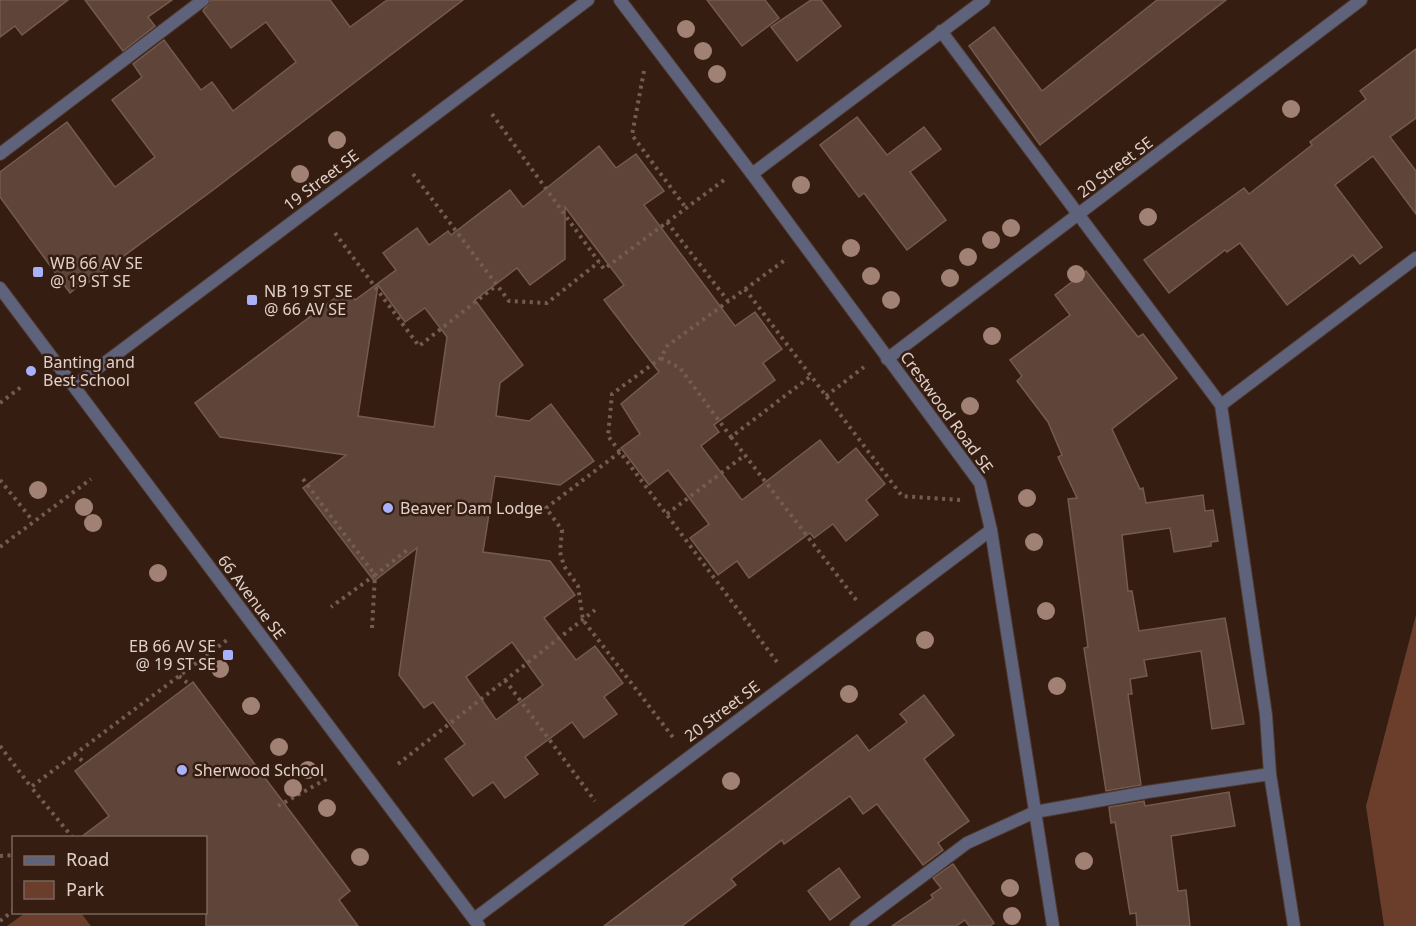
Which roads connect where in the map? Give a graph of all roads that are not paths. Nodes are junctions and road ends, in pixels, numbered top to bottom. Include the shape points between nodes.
1 (203, 0) edge
2 (588, 0) edge
3 (620, 0) edge
4 (984, 0) edge
5 (1361, 0) edge
6 (941, 31) junction
7 (0, 154) edge
8 (752, 174) junction
9 (1078, 216) junction
10 (1416, 258) edge
11 (0, 288) edge
12 (887, 358) junction
13 (74, 386) junction
14 (1221, 405) junction
15 (991, 530) junction
16 (1270, 774) junction
17 (1035, 812) junction
18 (476, 923) edge
19 (856, 926) edge
20 (1053, 926) edge
21 (1294, 926) edge

1 - 7 street
2 - 13 street, 19 Street SE
3 - 8 street, Crestwood Road SE
4 - 6 street
5 - 9 street, 20 Street SE
6 - 8 street
6 - 9 street
8 - 12 street, Crestwood Road SE
9 - 12 street, 20 Street SE
9 - 14 street
10 - 14 street
11 - 13 street, 66 Avenue SE
12 - 15 street, Crestwood Road SE via 980,483
13 - 18 street, 66 Avenue SE
14 - 16 street via 1266,715
15 - 17 street, Crestwood Road SE
15 - 18 street, 20 Street SE
16 - 17 street
16 - 21 street
17 - 19 street via 968,843
17 - 20 street, Crestwood Road SE

